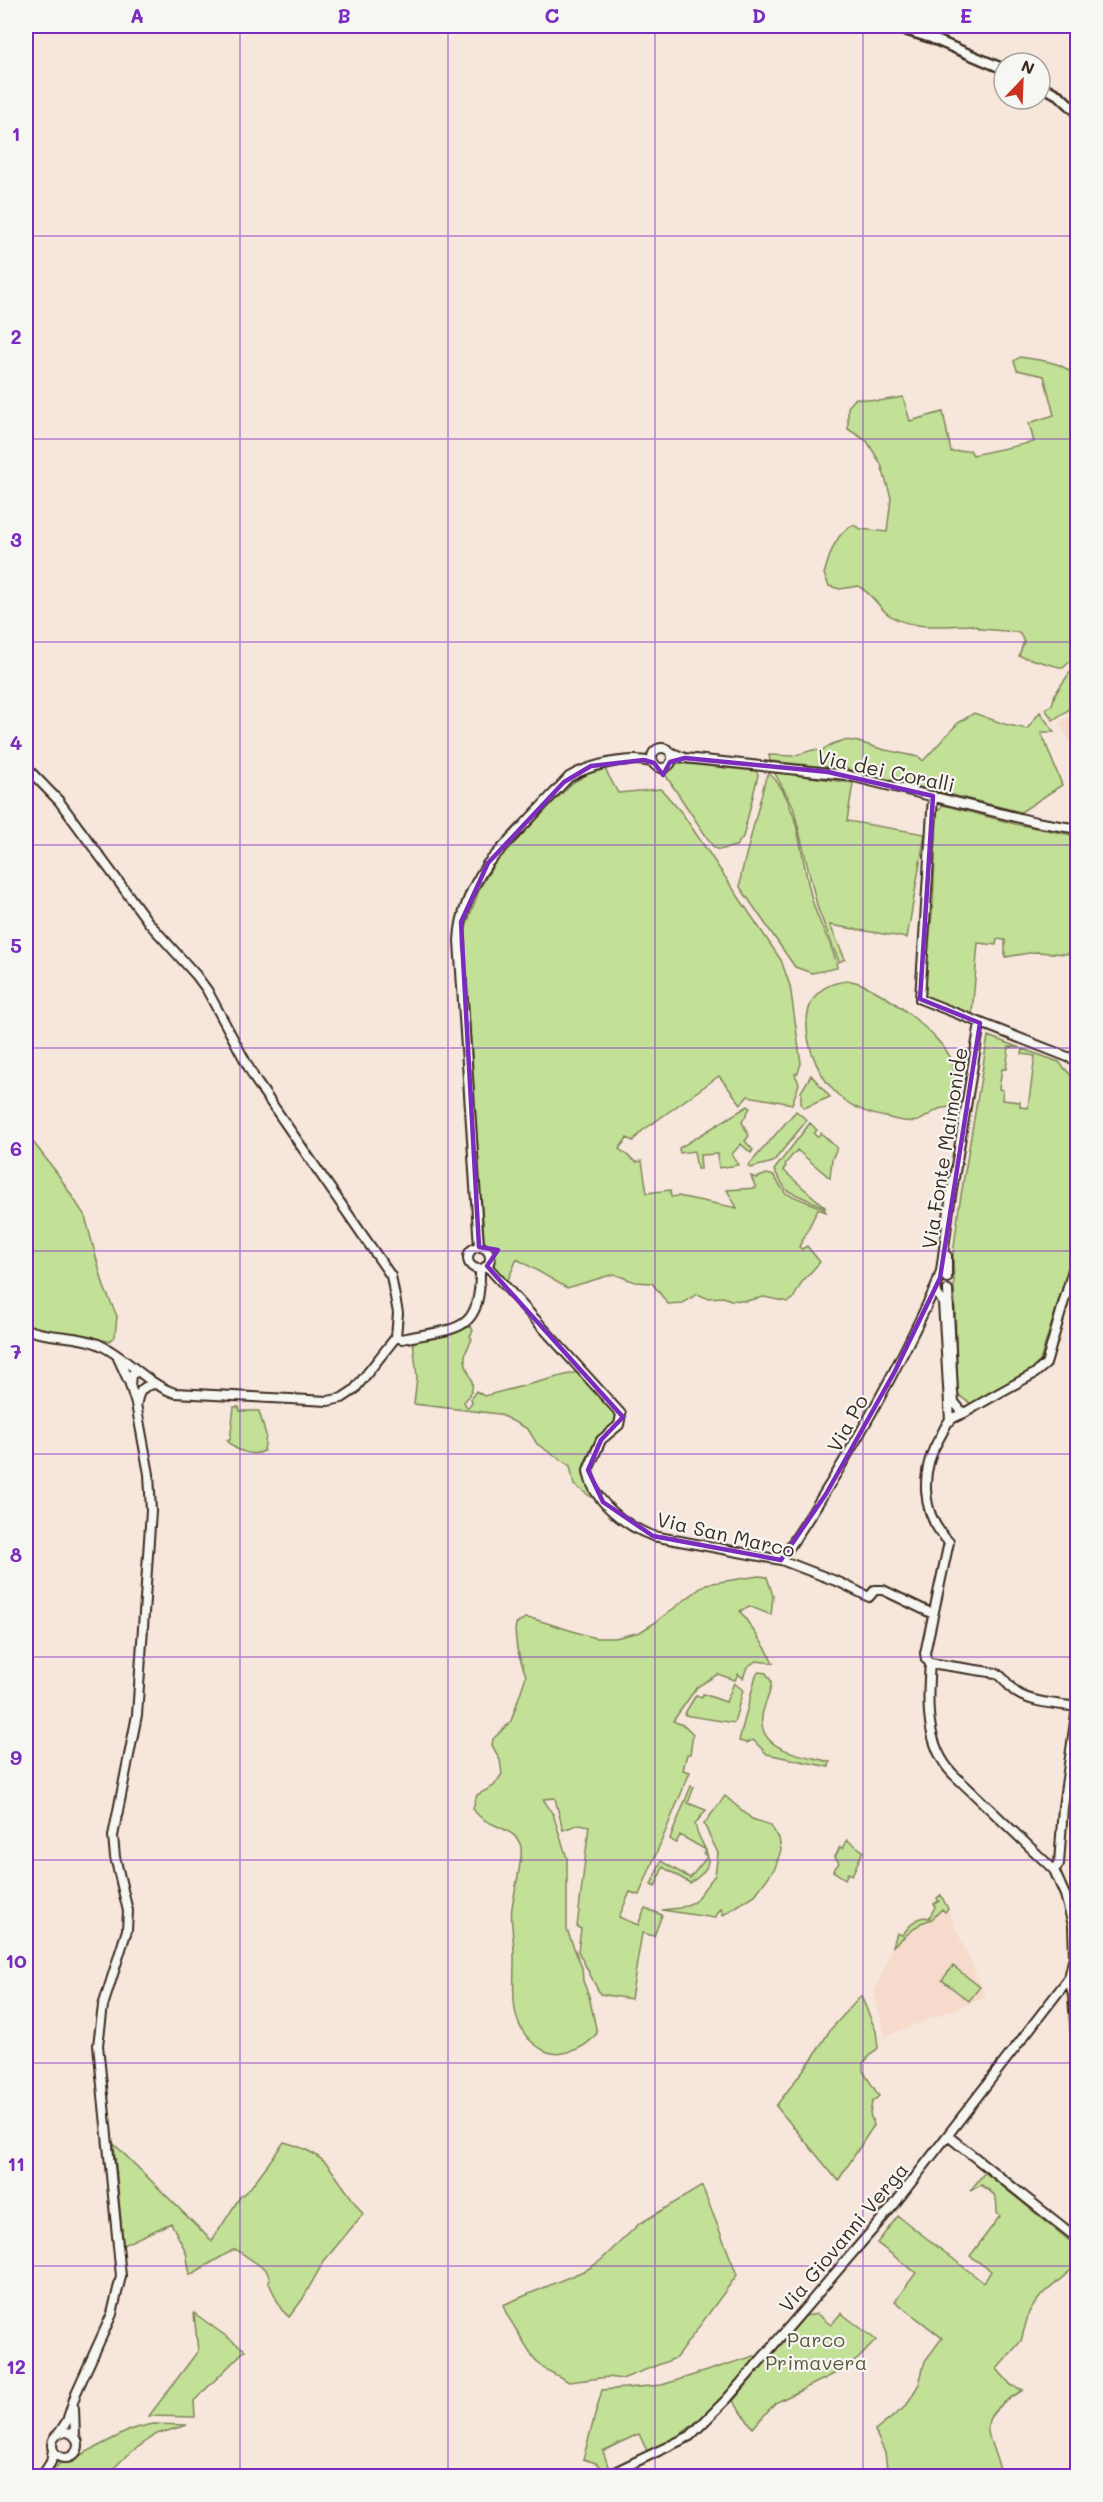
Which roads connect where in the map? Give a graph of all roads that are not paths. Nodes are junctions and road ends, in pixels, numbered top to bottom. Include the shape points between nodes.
1 (892, 26) edge
2 (992, 64) edge
3 (1052, 92) edge
4 (1077, 113) edge
5 (670, 752) junction
6 (685, 758) junction
7 (653, 759) junction
8 (670, 762) junction
9 (26, 767) edge
10 (933, 796) junction
11 (1077, 829) edge
12 (982, 1024) junction
13 (1066, 1056) junction
14 (1077, 1056) edge
15 (1077, 1061) edge
16 (479, 1247) junction
17 (1077, 1252) edge
18 (483, 1267) junction
19 (944, 1278) junction
20 (948, 1290) junction
21 (937, 1297) junction
22 (26, 1329) edge
23 (396, 1337) junction
24 (115, 1354) junction
25 (139, 1372) junction
26 (156, 1384) junction
27 (130, 1385) junction
28 (138, 1393) junction
29 (136, 1404) junction
30 (963, 1413) junction
31 (950, 1421) junction
32 (781, 1560) junction
33 (929, 1613) junction
34 (934, 1664) junction
35 (1077, 1707) edge
36 (1056, 1867) junction
37 (1069, 1978) junction
38 (1061, 1989) junction
39 (1072, 1991) junction
40 (1077, 2066) edge
41 (948, 2136) junction
42 (1077, 2239) edge
43 (73, 2401) junction
44 (59, 2433) junction
45 (75, 2437) junction
46 (53, 2450) junction
47 (64, 2457) junction
48 (43, 2476) edge
49 (606, 2476) edge

1 - 2 main road
3 - 4 main road
5 - 6 street
5 - 7 street via 660,748
5 - 8 street
6 - 8 street
6 - 10 street, Via dei Coralli via 828,772
7 - 8 street via 662,767
7 - 16 street via 591,766 569,777 488,863 463,913 459,941
9 - 23 street via 59,801 149,923 207,990 256,1081 391,1276 398,1313
10 - 11 street, Via dei Coralli
10 - 12 street via 920,999
12 - 13 street
12 - 19 street, Via Fonte Maimonide
13 - 14 street
13 - 15 street
16 - 18 street via 489,1252 490,1259
16 - 18 street via 469,1257 472,1266
17 - 30 street via 1046,1364
18 - 23 street via 481,1295 468,1321 453,1328
18 - 32 street, Via San Marco via 621,1413 619,1425 601,1440 588,1470 599,1497 608,1507 653,1536
19 - 20 street
19 - 21 street via 936,1286
20 - 21 street
20 - 30 street via 954,1402
21 - 31 street
21 - 32 street, Via Po via 826,1494
22 - 24 street via 51,1337 88,1340
23 - 26 street via 354,1390 337,1400 185,1395
24 - 25 street
24 - 27 street
25 - 26 street
25 - 27 street via 131,1375
25 - 28 street
26 - 28 street
27 - 29 street
28 - 29 street
29 - 43 street via 149,1473 151,1511 137,1715 113,1836 128,1920 103,2006 98,2045 121,2276 112,2314
30 - 31 street
31 - 33 street via 937,1442 925,1480 933,1519 949,1542
32 - 33 street, Via San Marco via 869,1597 875,1590 883,1590
33 - 34 street via 925,1653 926,1659
34 - 35 street via 989,1671 1003,1676 1023,1696
34 - 36 street via 928,1700 935,1748 949,1770 1047,1863
35 - 36 street
36 - 37 street via 1073,1925 1074,1956
37 - 38 street, Via Giovanni Verga
37 - 39 street
38 - 39 street
38 - 41 street, Via Giovanni Verga
39 - 40 street
41 - 42 street
41 - 49 street, Via Giovanni Verga via 702,2427 674,2445
43 - 44 street
43 - 45 street
44 - 45 street
44 - 46 street via 52,2442
45 - 47 street via 76,2451
46 - 47 street
46 - 48 street
47 - 48 street

